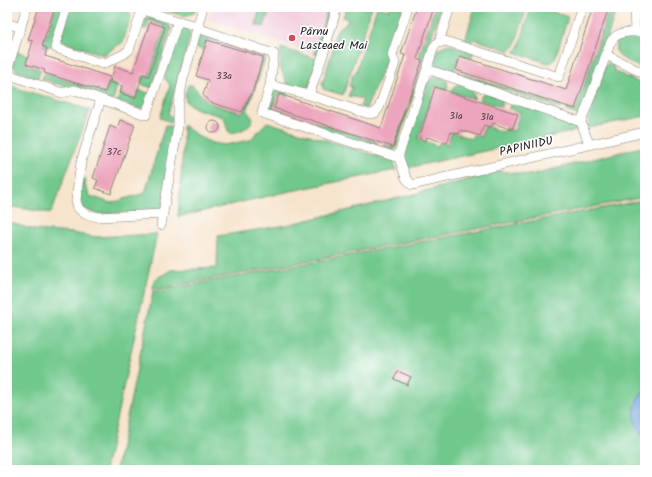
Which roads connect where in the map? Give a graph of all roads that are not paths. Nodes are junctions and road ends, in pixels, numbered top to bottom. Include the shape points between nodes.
1 (27, 7) edge
2 (67, 7) edge
3 (203, 7) edge
4 (337, 7) edge
5 (408, 7) edge
6 (450, 7) edge
7 (582, 7) edge
8 (634, 7) edge
9 (138, 8) edge
10 (178, 21) junction
11 (7, 23) edge
12 (198, 26) junction
13 (21, 28) junction
14 (635, 32) junction
15 (645, 32) edge
16 (439, 42) junction
17 (606, 56) junction
18 (427, 69) junction
19 (7, 71) edge
20 (7, 74) edge
21 (645, 74) edge
22 (270, 85) junction
23 (309, 95) junction
24 (101, 99) junction
25 (581, 122) junction
26 (645, 132) edge
27 (589, 144) junction
28 (399, 158) junction
29 (163, 214) junction
30 (161, 225) dead end

1 - 13 street
2 - 9 street via 56,48 103,64 129,50
3 - 12 street
4 - 23 street
5 - 23 street via 392,55 395,63 375,113 368,114
6 - 16 street
7 - 16 street via 560,77 458,44
8 - 14 street
9 - 10 street
10 - 12 street
10 - 24 street via 146,115
11 - 13 street
12 - 22 street via 203,30 274,54
12 - 29 street via 183,79
13 - 19 street
14 - 15 street
14 - 17 street via 619,34 612,40
16 - 18 street via 433,49
17 - 21 street
17 - 25 street
18 - 25 street
18 - 28 street
20 - 24 street via 62,93 75,90
22 - 23 street
22 - 28 street via 262,113
24 - 29 street via 81,162 76,200 78,208 85,214 98,217
25 - 27 street
26 - 27 street, PAPINIIDU
27 - 28 street, PAPINIIDU via 412,185 406,178
29 - 30 street

